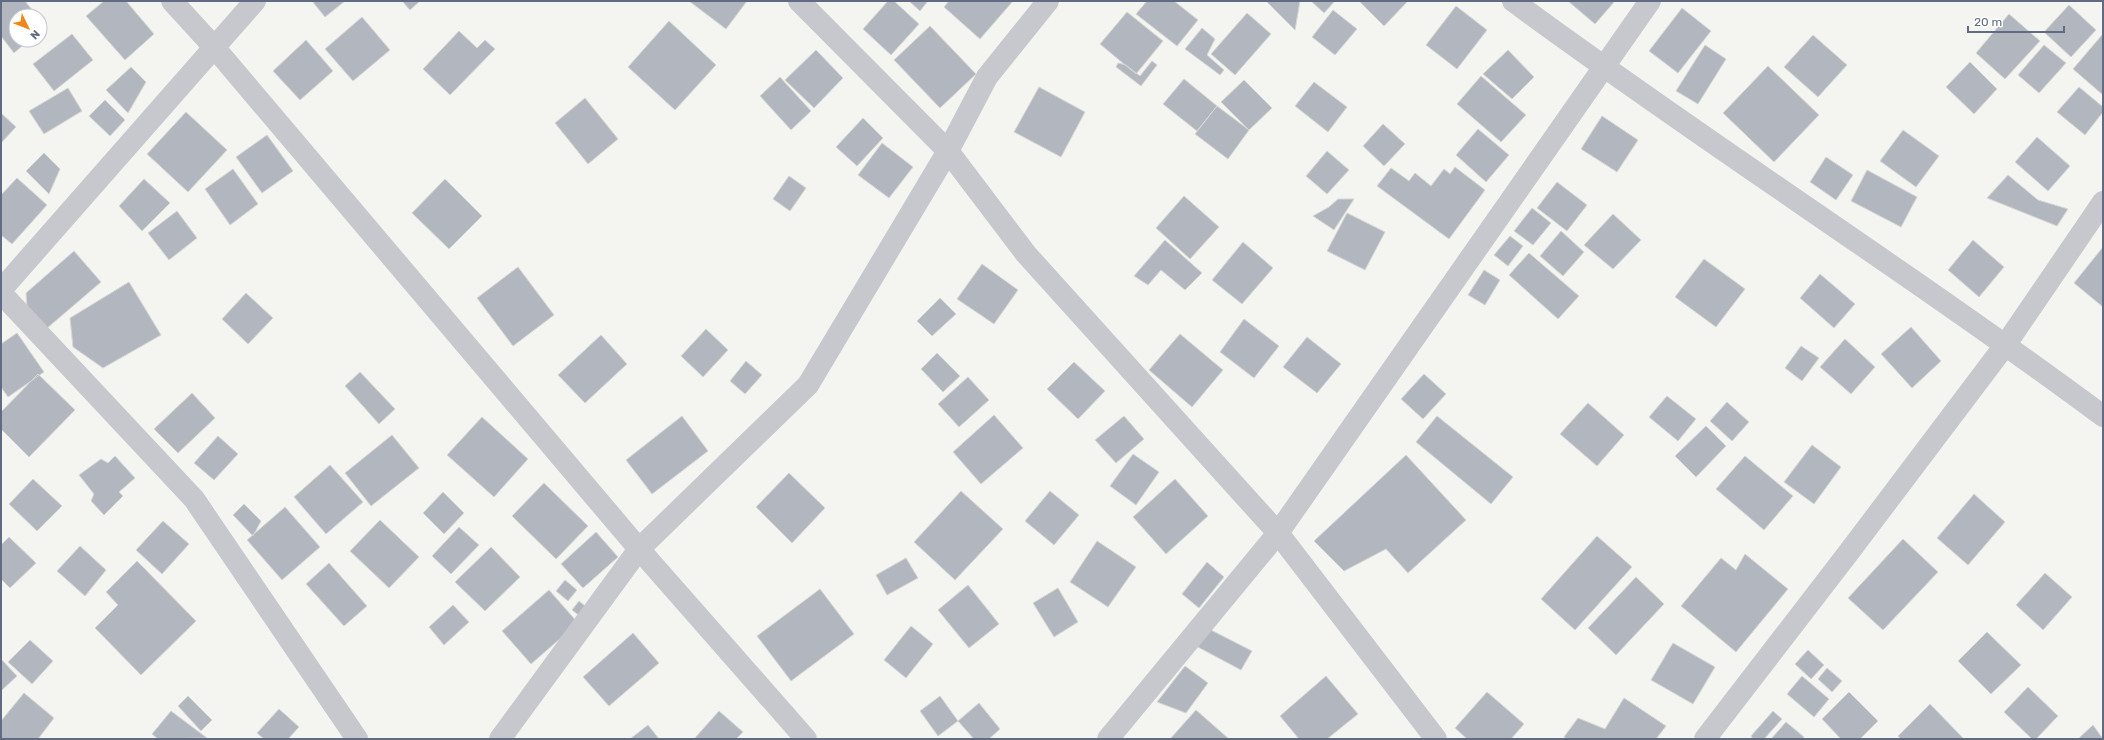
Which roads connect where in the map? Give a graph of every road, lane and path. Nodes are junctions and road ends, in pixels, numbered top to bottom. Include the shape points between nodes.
1 (172, 1) edge
2 (255, 1) edge
3 (799, 1) edge
4 (1048, 1) edge
5 (1513, 1) edge
6 (1650, 1) edge
7 (214, 48) junction
8 (1604, 68) junction
9 (948, 151) junction
10 (2103, 202) edge
11 (1, 291) edge
12 (2006, 344) junction
13 (2103, 416) edge
14 (1278, 533) junction
15 (639, 549) junction
16 (357, 739) edge
17 (500, 739) edge
18 (806, 739) edge
19 (1108, 739) edge
20 (1436, 739) edge
21 (1705, 739) edge

1 - 7 street
2 - 7 street
3 - 9 street
4 - 9 street via 987,77
5 - 8 street
6 - 8 street
7 - 11 street
7 - 15 street
8 - 12 street
8 - 14 street
9 - 14 street via 1026,254
9 - 15 street via 808,385
10 - 12 street
11 - 16 street via 194,499
12 - 13 street
12 - 21 street
14 - 19 street
14 - 20 street
15 - 17 street
15 - 18 street

